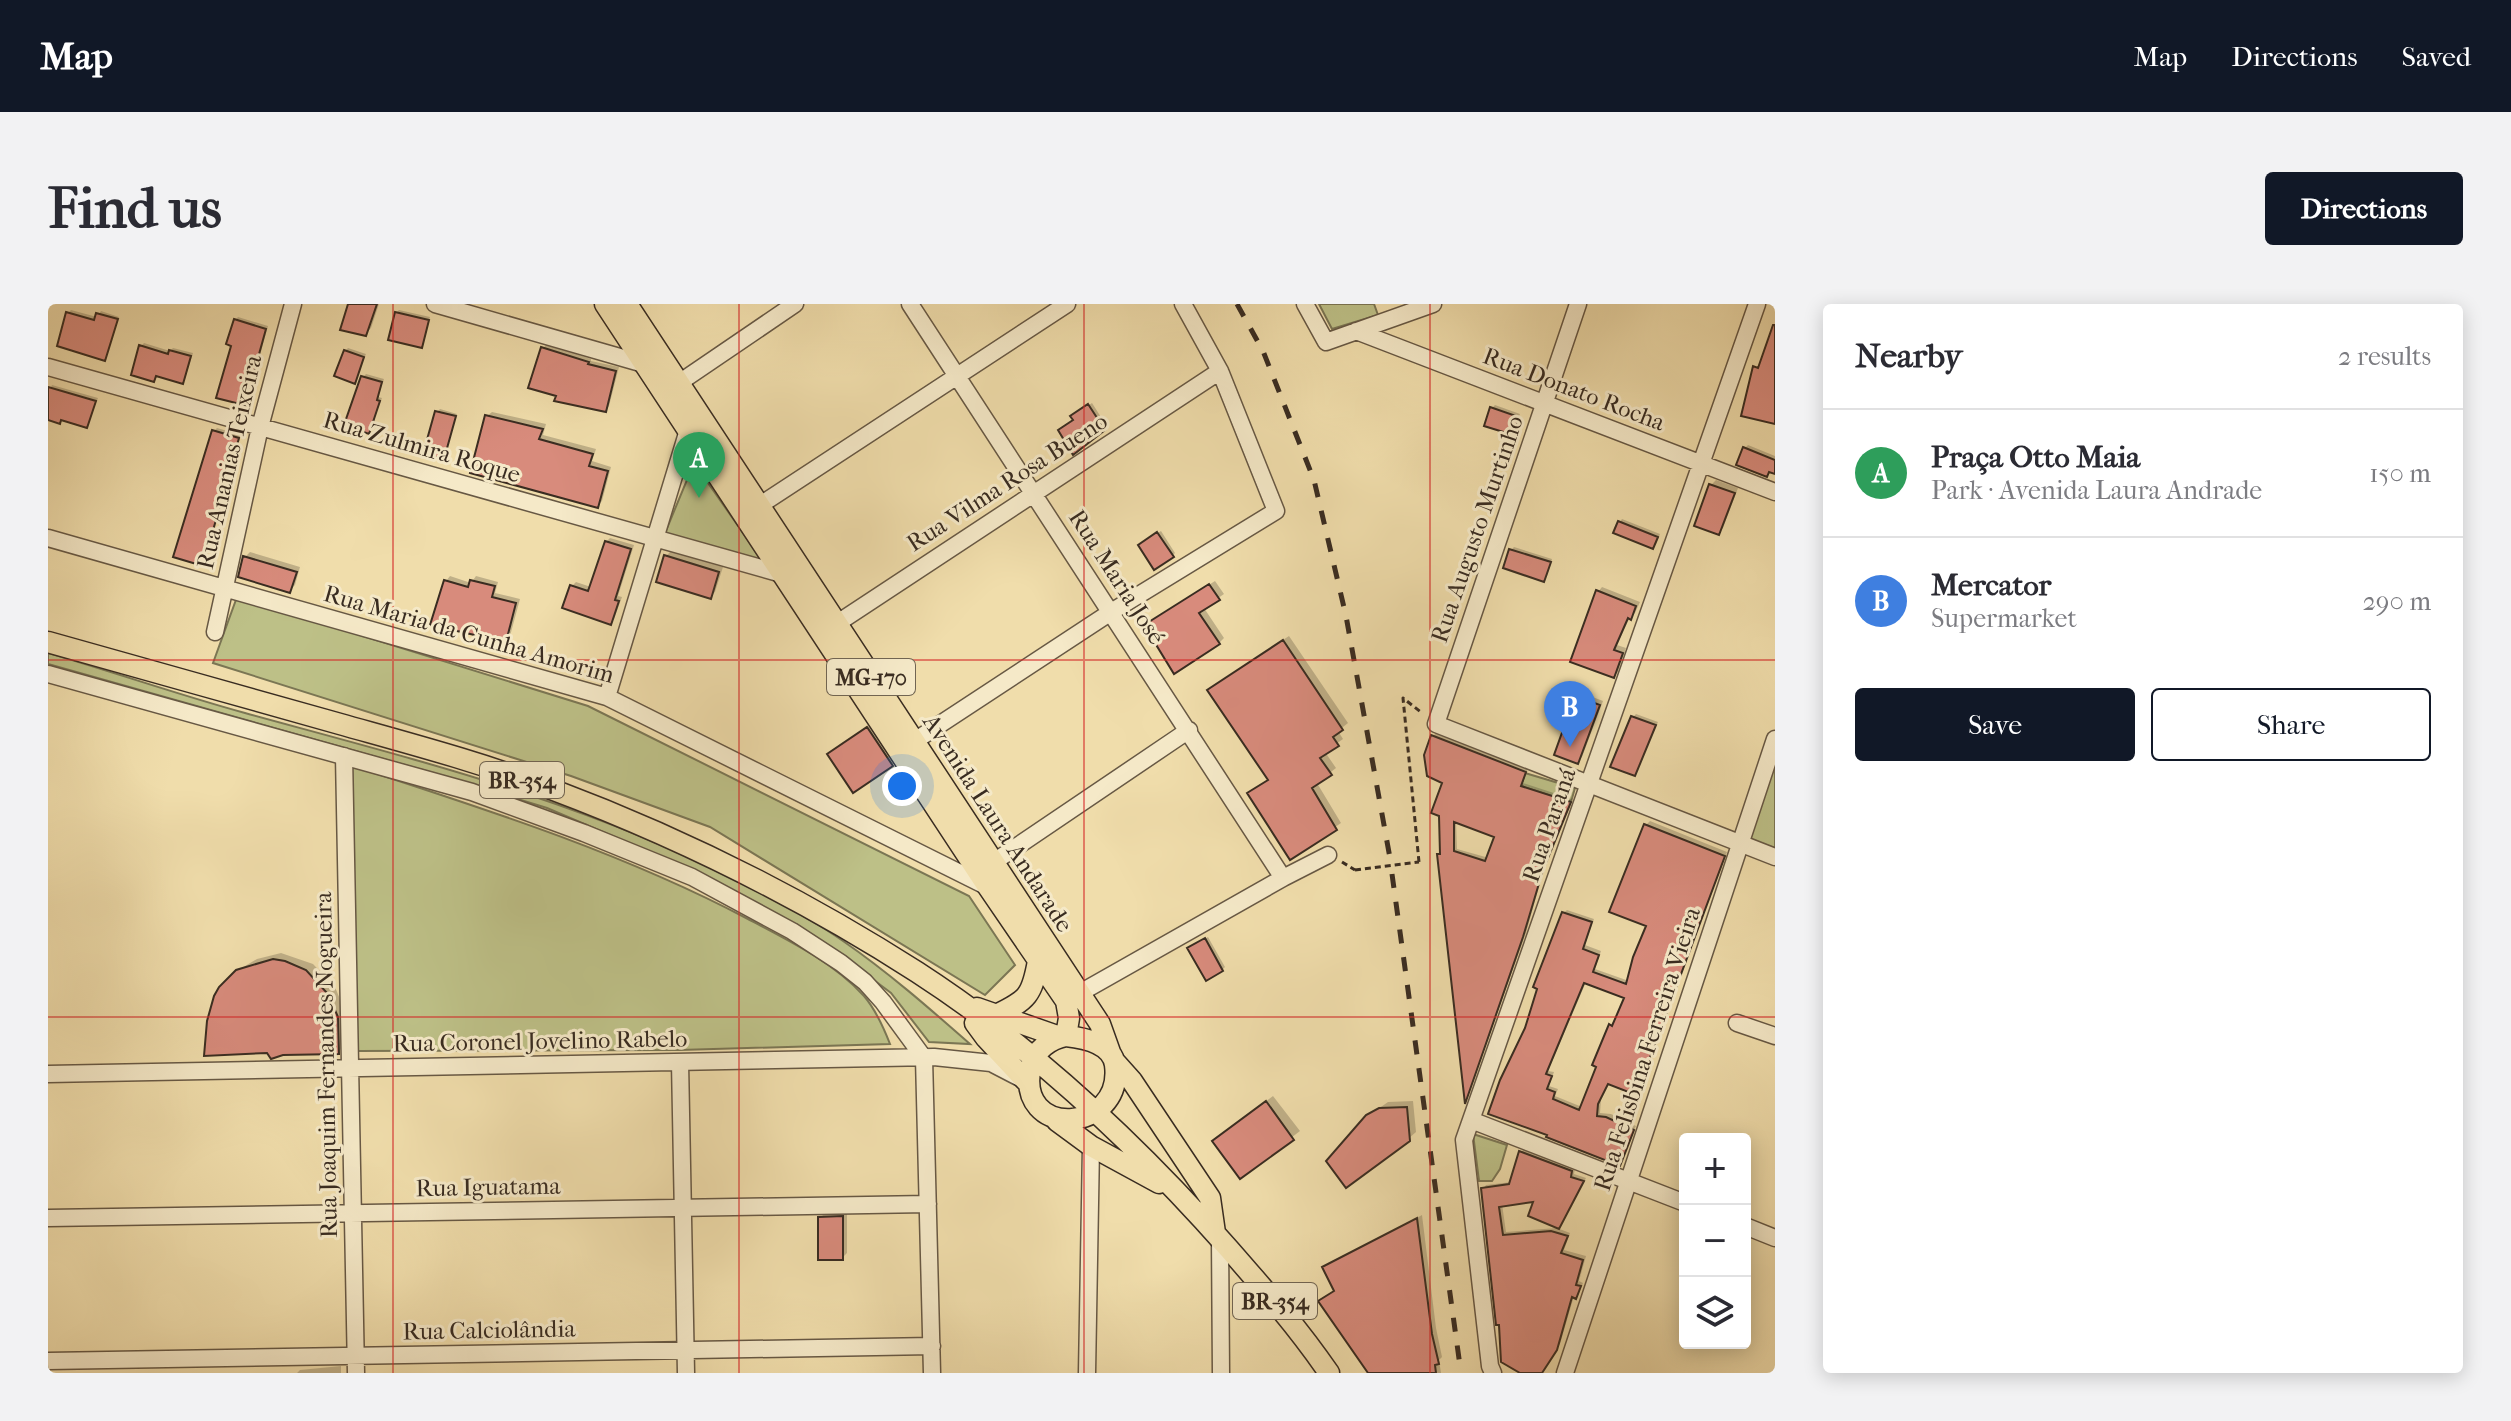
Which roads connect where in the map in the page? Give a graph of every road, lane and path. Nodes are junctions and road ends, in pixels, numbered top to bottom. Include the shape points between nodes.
1 (293, 304) edge
2 (435, 304) edge
3 (605, 304) edge
4 (627, 304) edge
5 (795, 304) edge
6 (910, 304) edge
7 (1067, 304) edge
8 (1183, 304) edge
9 (1305, 304) edge
10 (1378, 304) edge
11 (1433, 304) edge
12 (1578, 304) edge
13 (1757, 304) edge
14 (1384, 321) junction
15 (1356, 331) junction
16 (652, 358) junction
17 (48, 367) edge
18 (1220, 371) junction
19 (957, 376) junction
20 (671, 388) junction
21 (1544, 403) junction
22 (260, 427) junction
23 (688, 430) junction
24 (1701, 464) junction
25 (1775, 492) edge
26 (1034, 493) junction
27 (752, 510) junction
28 (48, 538) edge
29 (655, 538) junction
30 (782, 574) junction
31 (224, 588) junction
32 (1111, 612) junction
33 (829, 628) junction
34 (215, 632) dead end
35 (48, 642) edge
36 (48, 674) edge
37 (607, 697) junction
38 (1436, 724) junction
39 (1189, 730) junction
40 (1775, 739) edge
41 (906, 746) junction
42 (344, 756) junction
43 (1589, 784) junction
44 (1740, 844) junction
45 (1328, 855) dead end
46 (1775, 857) edge
47 (1355, 870) dead end
48 (986, 874) junction
49 (1283, 878) junction
50 (1038, 961) junction
51 (1072, 997) junction
52 (961, 1003) junction
53 (996, 1015) junction
54 (1737, 1023) dead end
55 (1775, 1036) edge
56 (1063, 1037) junction
57 (1112, 1057) junction
58 (924, 1058) junction
59 (1033, 1058) junction
60 (680, 1062) junction
61 (350, 1068) junction
62 (48, 1074) edge
63 (1027, 1082) junction
64 (1095, 1113) junction
65 (1054, 1118) junction
66 (1471, 1120) junction
67 (1091, 1146) junction
68 (1628, 1181) junction
69 (1177, 1191) junction
70 (1679, 1201) edge
71 (928, 1204) junction
72 (682, 1208) junction
73 (353, 1213) junction
74 (48, 1218) edge
75 (1751, 1228) edge
76 (1218, 1236) junction
77 (1775, 1238) edge
78 (932, 1346) junction
79 (685, 1350) junction
80 (48, 1361) edge
81 (356, 1364) edge
82 (686, 1373) edge
83 (932, 1373) edge
84 (1087, 1373) edge
85 (1221, 1373) edge
86 (1329, 1373) edge
87 (1493, 1373) edge
88 (1565, 1373) edge

1 - 22 street, Rua Ananias Teixeira
2 - 16 street
3 - 16 main road, MG-170
4 - 16 main road, Avenida Laura Andarade / MG-170
5 - 20 street
6 - 19 street, Rua Maria José
7 - 19 street
8 - 18 street
9 - 15 street via 1326,342
10 - 14 street
11 - 14 street
12 - 21 street, Rua Augusto Murtinho
13 - 24 street, Rua Paraná
14 - 15 street
15 - 21 street, Rua Donato Rocha
16 - 20 main road, Avenida Laura Andarade / MG-170
17 - 22 street, Rua Zulmira Roque
18 - 26 street, Rua Vilma Rosa Bueno
18 - 32 street via 1276,511
19 - 26 street, Rua Maria José
19 - 27 street
20 - 23 main road, MG-170
20 - 27 main road, Avenida Laura Andarade / MG-170
21 - 24 street, Rua Donato Rocha
21 - 38 street, Rua Augusto Murtinho
22 - 29 street, Rua Zulmira Roque
22 - 31 street, Rua Ananias Teixeira
23 - 27 main road, MG-170
23 - 29 street
24 - 25 street, Rua Donato Rocha
24 - 43 street, Rua Paraná
26 - 32 street, Rua Maria José
26 - 33 street, Rua Vilma Rosa Bueno
27 - 30 main road, MG-170
27 - 33 main road, Avenida Laura Andarade / MG-170
28 - 31 street, Rua Maria da Cunha Amorim
29 - 30 street, Rua Zulmira Roque
29 - 37 street
30 - 33 main road, MG-170
31 - 34 street, Rua Ananias Teixeira
31 - 37 street, Rua Maria da Cunha Amorim
32 - 39 street, Rua Maria José
32 - 41 street
33 - 41 main road, Avenida Laura Andarade / MG-170
35 - 52 main road, BR-354 via 550,788 697,849 807,907
36 - 42 street
37 - 48 street, Rua Maria da Cunha Amorim
38 - 43 street
38 - 47 path, bridge via 1403,698 1419,862
39 - 48 street
39 - 49 street, Rua Maria José
40 - 44 street, Rua Felisbina Ferreira Vieira
41 - 48 main road, Avenida Laura Andarade / MG-170
42 - 58 street via 472,792 692,877 841,963 883,1002
42 - 61 street, Rua Joaquim Fernandes Nogueira
43 - 44 street
43 - 66 street, Rua Paraná
44 - 46 street
44 - 68 street, Rua Felisbina Ferreira Vieira
45 - 49 street
48 - 50 main road, MG-170
48 - 51 main road, Avenida Laura Andarade / MG-170
49 - 51 street
50 - 51 main road, MG-170
50 - 53 main road via 1033,988 1018,1004
51 - 56 main road
51 - 57 main road, Avenida Laura Andarade / MG-170 via 1100,1024
52 - 53 main road
52 - 59 main road, BR-354
52 - 63 main road
53 - 56 main road
54 - 55 street
56 - 57 main road via 1096,1042
56 - 59 main road via 1044,1045
57 - 64 main road via 1115,1081
57 - 76 main road via 1210,1198
58 - 60 street, Rua Coronel Jovelino Rabelo
58 - 63 street, Rua Coronel Jovelino Rabelo via 991,1063
58 - 71 street
59 - 63 main road
59 - 64 main road, BR-354
60 - 61 street, Rua Coronel Jovelino Rabelo
60 - 72 street
61 - 62 street, Rua Coronel Jovelino Rabelo
61 - 73 street, Rua Joaquim Fernandes Nogueira
63 - 65 main road via 1041,1110
64 - 65 main road via 1075,1121
64 - 69 main road, BR-354
65 - 67 main road
66 - 68 street
66 - 87 street, Rua Paraná via 1464,1140
67 - 69 main road
67 - 84 street
68 - 70 street
68 - 88 street, Rua Felisbina Ferreira Vieira
69 - 76 main road, BR-354
71 - 72 street, Rua Iguatama
71 - 78 street
72 - 73 street, Rua Iguatama
72 - 79 street
73 - 74 street, Rua Iguatama
73 - 81 street, Rua Joaquim Fernandes Nogueira
75 - 77 street
76 - 85 street
76 - 86 main road, BR-354 via 1297,1326
78 - 79 street, Rua Calciolândia
78 - 83 street
79 - 81 street, Rua Calciolândia
79 - 82 street
80 - 81 street, Rua Calciolândia

